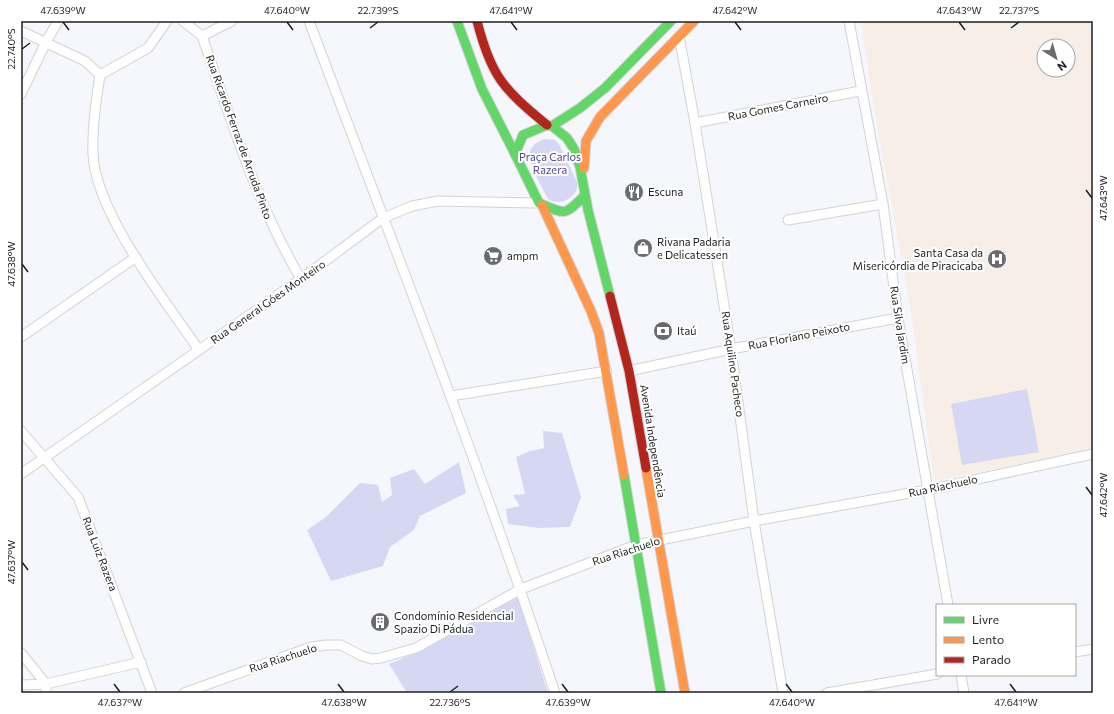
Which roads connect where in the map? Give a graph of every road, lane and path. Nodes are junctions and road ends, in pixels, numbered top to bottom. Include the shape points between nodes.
1 (58, 21) edge
2 (167, 21) edge
3 (183, 21) edge
4 (232, 21) edge
5 (309, 21) edge
6 (457, 21) edge
7 (477, 21) edge
8 (672, 21) edge
9 (694, 21) edge
10 (849, 21) edge
11 (21, 31) edge
12 (202, 36) junction
13 (679, 36) junction
14 (46, 42) junction
15 (100, 75) junction
16 (860, 91) junction
17 (21, 94) edge
18 (695, 123) junction
19 (549, 126) junction
20 (515, 154) junction
21 (585, 191) junction
22 (540, 204) junction
23 (883, 204) junction
24 (383, 218) junction
25 (788, 220) dead end
26 (136, 257) junction
27 (301, 279) junction
28 (898, 318) junction
29 (21, 337) edge
30 (731, 349) junction
31 (199, 350) junction
32 (630, 370) junction
33 (607, 371) junction
34 (451, 396) junction
35 (21, 431) edge
36 (1093, 454) edge
37 (45, 457) junction
38 (21, 474) edge
39 (927, 490) junction
40 (754, 521) junction
41 (657, 540) junction
42 (636, 546) junction
43 (521, 589) junction
44 (948, 604) edge
45 (1093, 649) edge
46 (1076, 652) edge
47 (21, 653) edge
48 (141, 662) junction
49 (936, 674) edge
50 (961, 676) edge
51 (21, 685) edge
52 (46, 688) edge
53 (152, 693) edge
54 (184, 693) edge
55 (555, 693) edge
56 (661, 693) edge
57 (685, 693) edge
58 (783, 693) edge
59 (827, 693) edge
60 (964, 693) edge

1 - 14 street
2 - 15 street via 148,48
3 - 12 street
4 - 12 street
5 - 24 street
6 - 20 main road via 467,56 492,116
7 - 19 main road via 487,55 498,78 517,100
8 - 19 main road via 605,88 580,108
9 - 13 main road, Avenida Independência
10 - 16 street, Rua Silva Jardim
11 - 14 street
12 - 27 street, Rua Ricardo Ferraz de Arruda Pinto via 261,203
13 - 18 street, Rua Aquilino Pacheco
13 - 21 main road, Avenida Independência via 600,117 588,133 584,148
14 - 15 street via 85,61
14 - 17 street
15 - 26 street via 94,109 93,155 103,198
16 - 18 street, Rua Gomes Carneiro
16 - 23 street, Rua Silva Jardim
18 - 30 street, Rua Aquilino Pacheco
19 - 20 main road via 523,135
19 - 21 main road via 567,138 574,149
20 - 22 main road
21 - 22 main road via 569,211 560,212
21 - 32 main road, Avenida Independência
22 - 24 street, Rua General Góes Monteiro via 438,201 412,206
22 - 33 main road via 591,311
23 - 25 street
23 - 28 street, Rua Silva Jardim
24 - 27 street, Rua General Góes Monteiro
24 - 34 street
26 - 29 street
26 - 31 street
27 - 31 street, Rua General Góes Monteiro
28 - 30 street, Rua Floriano Peixoto
28 - 39 street, Rua Silva Jardim
30 - 32 street, Rua Floriano Peixoto
30 - 40 street, Rua Aquilino Pacheco
31 - 37 street, Rua General Góes Monteiro
32 - 41 main road, Avenida Independência
33 - 34 street
33 - 42 main road
34 - 43 street
35 - 37 street, Rua Luiz Razera
36 - 39 street, Rua Riachuelo
37 - 38 street, Rua General Góes Monteiro
37 - 48 street, Rua Luiz Razera via 78,497
39 - 40 street, Rua Riachuelo
39 - 44 street, Rua Silva Jardim
40 - 41 street, Rua Riachuelo
40 - 58 street, Rua Aquilino Pacheco
41 - 42 street, Rua Riachuelo
41 - 57 main road, Avenida Independência
42 - 43 street, Rua Riachuelo
42 - 56 main road
43 - 54 street, Rua Riachuelo via 416,648 372,659 341,646 311,647
43 - 55 street
45 - 46 street
47 - 52 street
48 - 52 street
48 - 53 street, Rua Luiz Razera
49 - 59 street
50 - 60 street
51 - 52 street

